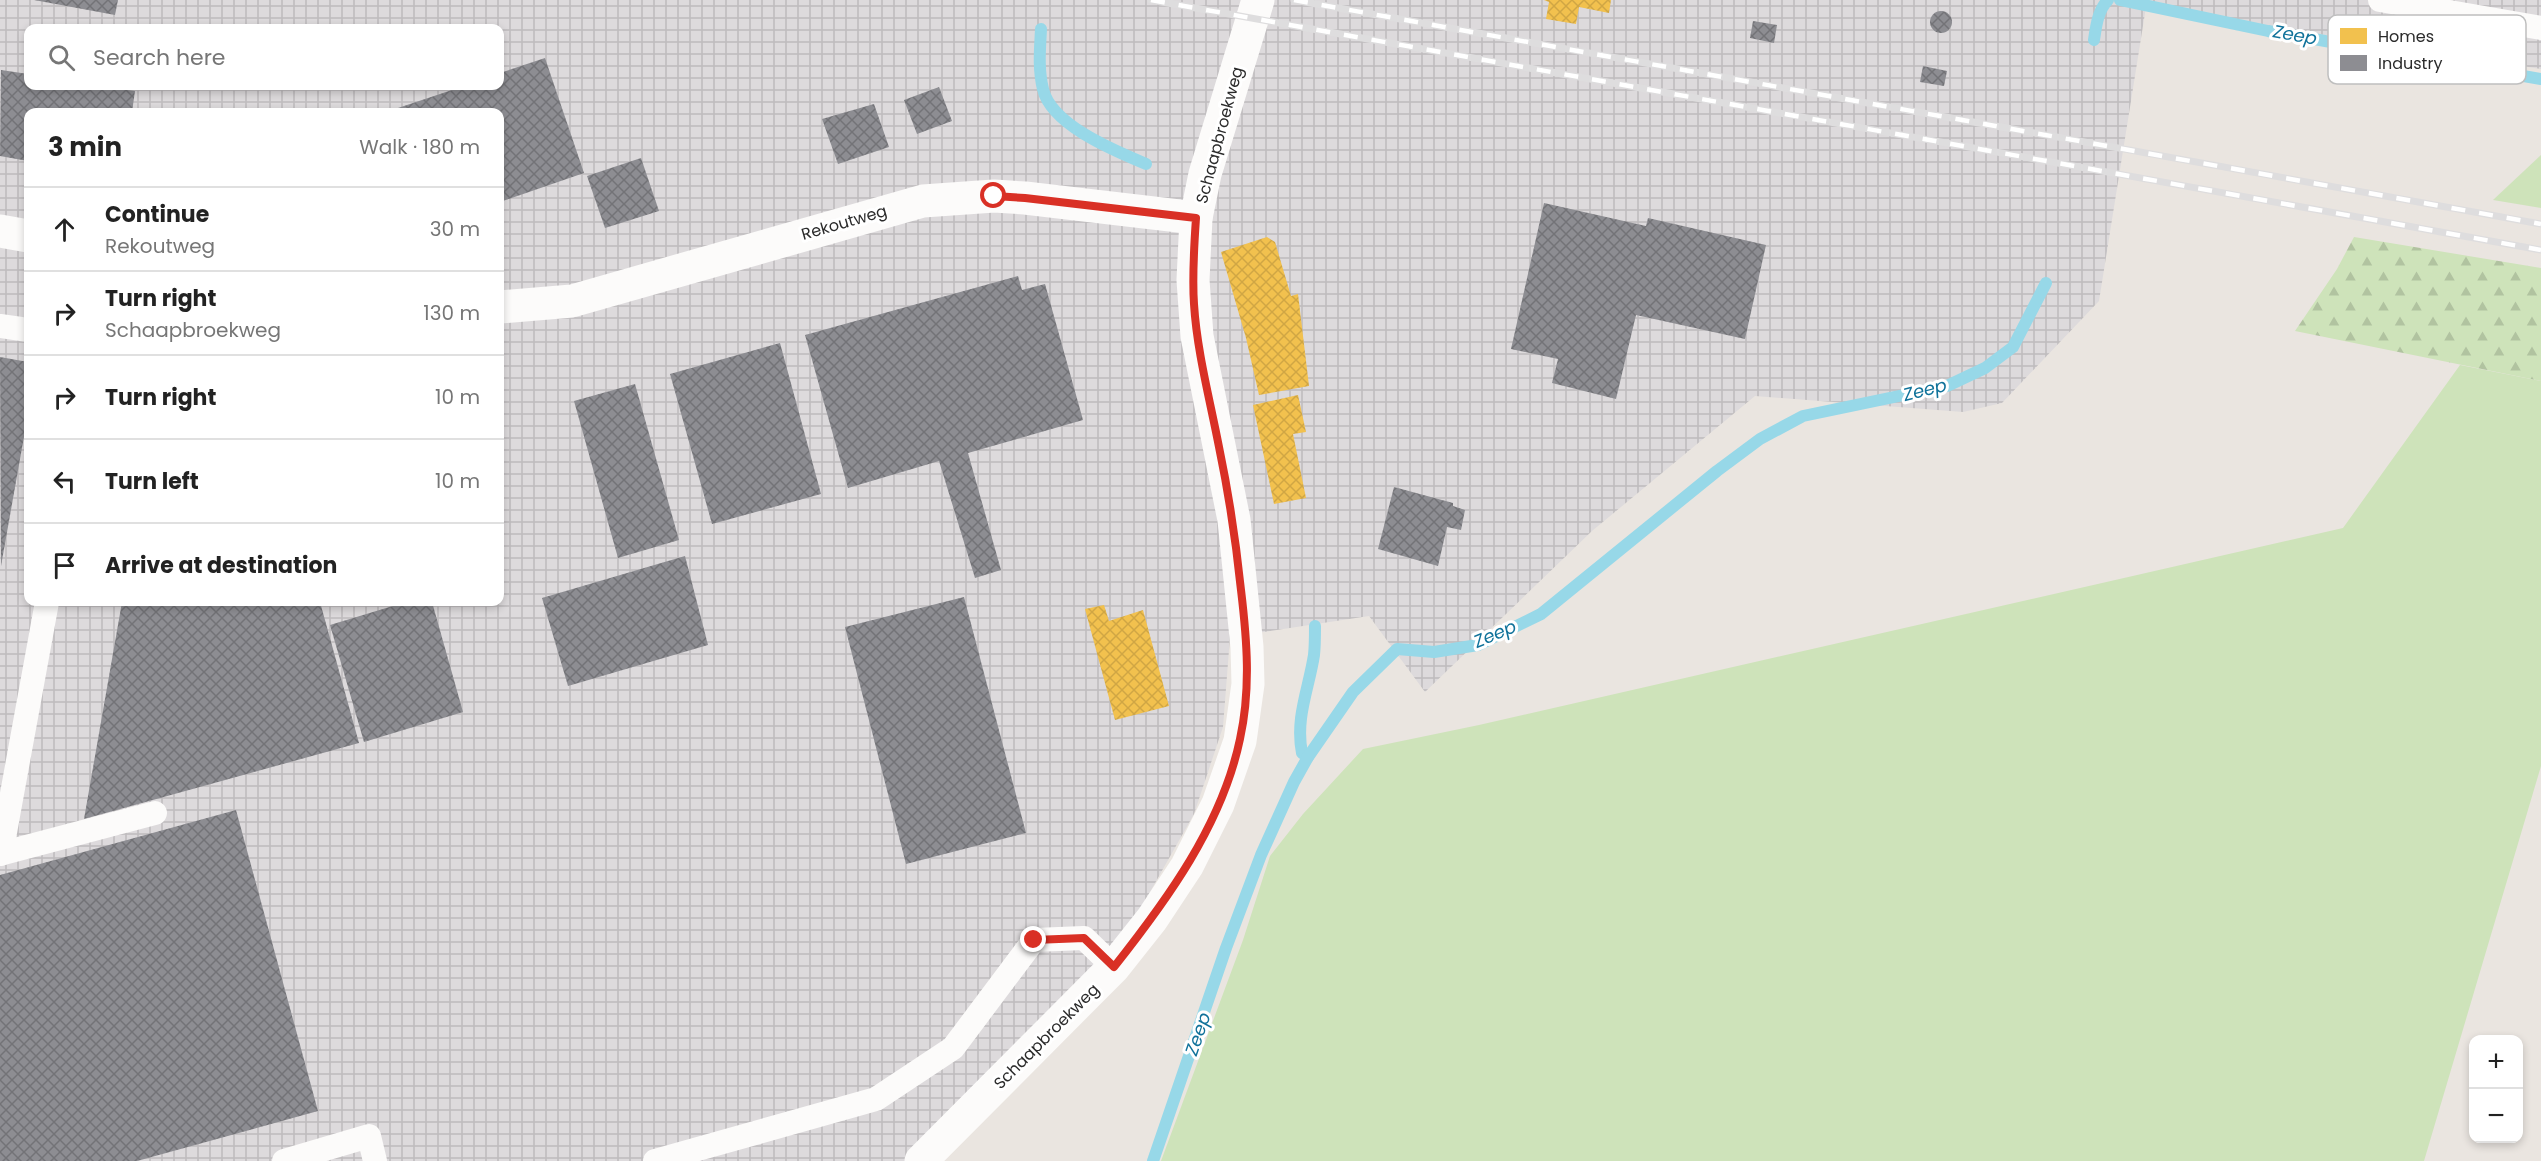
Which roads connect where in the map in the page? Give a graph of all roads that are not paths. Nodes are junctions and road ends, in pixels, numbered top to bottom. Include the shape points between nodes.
1 (1258, 0) edge
2 (2380, 0) edge
3 (2466, 15) edge
4 (2526, 25) edge
5 (2541, 28) edge
6 (1196, 218) junction
7 (0, 231) edge
8 (24, 235) edge
9 (504, 307) edge
10 (0, 326) edge
11 (24, 329) edge
12 (46, 606) edge
13 (155, 813) dead end
14 (1, 854) edge
15 (1114, 967) junction
16 (284, 1161) edge
17 (375, 1161) edge
18 (655, 1161) edge
19 (921, 1161) edge

1 - 6 street, Schaapbroekweg via 1205,174
2 - 3 lane
4 - 5 lane
6 - 9 street, Rekoutweg via 1025,198 923,201 572,301
6 - 15 street, Schaapbroekweg via 1194,306 1234,520 1247,647 1245,710 1231,770 1187,867
7 - 8 street
10 - 11 lane
12 - 14 lane
13 - 14 lane
15 - 18 lane via 1084,938 1034,940 953,1048 876,1099
15 - 19 street, Schaapbroekweg
16 - 17 lane via 369,1136

